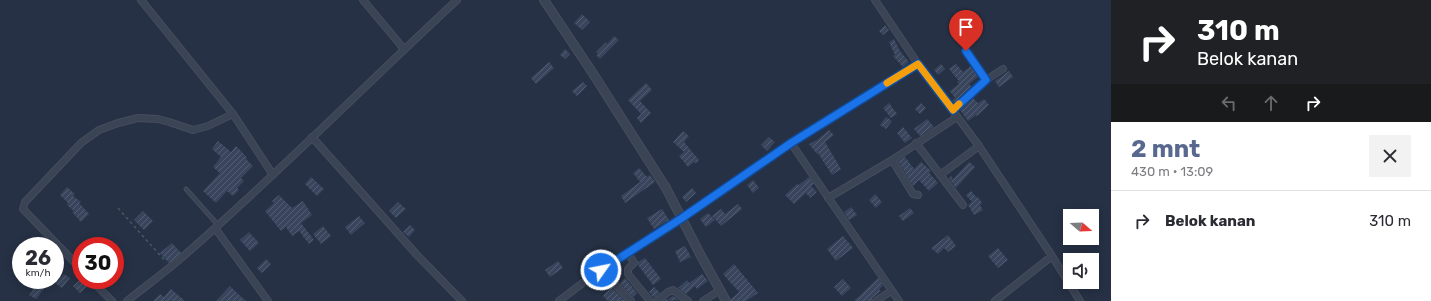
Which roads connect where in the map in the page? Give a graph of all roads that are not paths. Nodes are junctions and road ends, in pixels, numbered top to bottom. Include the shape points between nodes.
1 (141, 0) edge
2 (364, 0) edge
3 (457, 0) edge
4 (544, 0) edge
5 (876, 0) edge
6 (404, 49) junction
7 (966, 51) dead end
8 (918, 64) junction
9 (1003, 69) dead end
10 (986, 80) junction
11 (953, 110) junction
12 (234, 114) junction
13 (957, 117) junction
14 (312, 137) junction
15 (791, 143) junction
16 (916, 143) junction
17 (979, 146) junction
18 (892, 160) junction
19 (273, 175) junction
20 (940, 175) junction
21 (186, 189) dead end
22 (918, 195) dead end
23 (828, 198) junction
24 (963, 205) dead end
25 (682, 218) junction
26 (217, 226) junction
27 (628, 253) junction
28 (1052, 256) junction
29 (72, 260) edge
30 (601, 270) junction
31 (100, 289) edge
32 (720, 290) junction
33 (891, 290) junction
34 (112, 301) edge
35 (128, 301) edge
36 (268, 301) edge
37 (462, 301) edge
38 (559, 301) edge
39 (631, 301) edge
40 (650, 301) edge
41 (657, 301) edge
42 (688, 301) edge
43 (703, 301) edge
44 (726, 301) edge
45 (876, 301) edge
46 (898, 301) edge
47 (996, 301) edge
48 (1080, 301) edge

1 - 12 street
2 - 6 street
3 - 6 street
4 - 25 street via 666,188
5 - 8 street
6 - 14 street
7 - 10 street
8 - 11 street
8 - 15 street
9 - 10 street
10 - 11 street
11 - 13 street
12 - 19 street
12 - 29 street via 193,130 158,119 138,118 98,130 81,143 25,202 23,209
13 - 16 street
13 - 17 street
14 - 19 street
14 - 37 street
15 - 23 street
15 - 25 street
16 - 18 street
16 - 20 street
17 - 20 street
17 - 28 street
18 - 22 street via 913,194
18 - 23 street
19 - 26 street
20 - 24 street
21 - 26 lane
23 - 33 street
25 - 27 street
25 - 32 street
26 - 35 street
26 - 36 street
27 - 30 street
27 - 40 street via 634,263 628,274
28 - 47 street
28 - 48 street
30 - 38 street
30 - 39 street
31 - 34 street
32 - 43 street
32 - 44 street
33 - 45 street
33 - 46 street
41 - 42 street via 673,290

